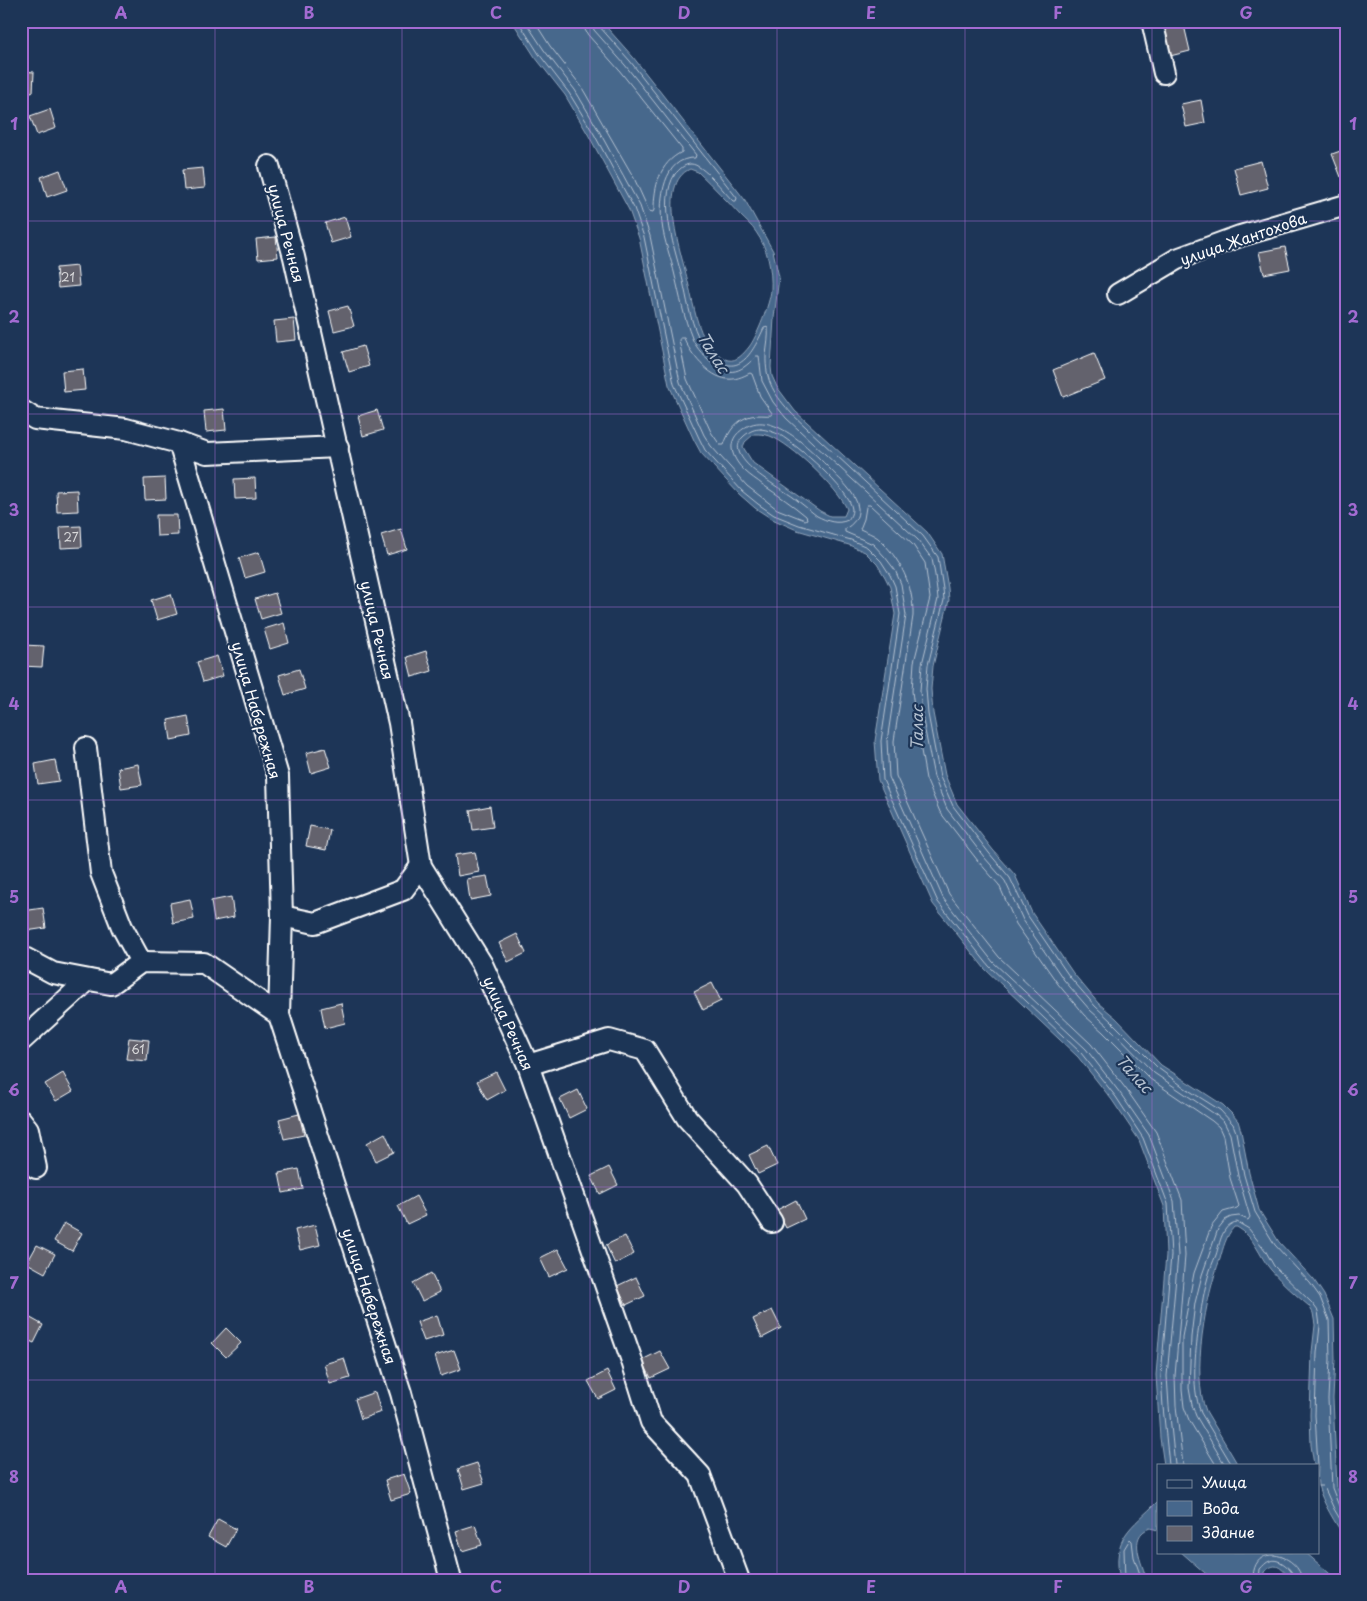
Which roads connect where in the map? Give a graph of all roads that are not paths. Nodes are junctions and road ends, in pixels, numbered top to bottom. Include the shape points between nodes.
1 (1152, 21) edge
2 (1164, 73) dead end
3 (269, 166) dead end
4 (1346, 206) edge
5 (1118, 294) dead end
6 (21, 410) edge
7 (179, 443) junction
8 (338, 448) junction
9 (86, 748) dead end
10 (422, 866) junction
11 (282, 916) junction
12 (21, 956) edge
13 (141, 962) junction
14 (88, 980) junction
15 (279, 1015) junction
16 (21, 1041) edge
17 (528, 1065) junction
18 (21, 1120) edge
19 (36, 1168) dead end
20 (772, 1222) dead end
21 (451, 1580) edge
22 (739, 1580) edge

1 - 2 street
3 - 8 street, улица Речная via 294,257
4 - 5 street, улица Жантохова via 1240,236 1177,259
6 - 7 street via 35,419 126,429
7 - 8 street via 207,453
7 - 11 street, улица Набережная via 278,776
8 - 10 street, улица Речная via 399,723
9 - 13 street via 101,872 122,927
10 - 11 street via 403,890 315,924
10 - 17 street, улица Речная via 482,964
11 - 15 street, улица Набережная
12 - 14 street via 52,973
13 - 14 street via 111,984
13 - 15 street via 204,964
14 - 16 street
15 - 21 street, улица Набережная via 401,1393
17 - 20 street via 609,1040 645,1050 687,1118 747,1184
17 - 22 street, улица Речная via 651,1422 700,1475
18 - 19 street via 28,1129

